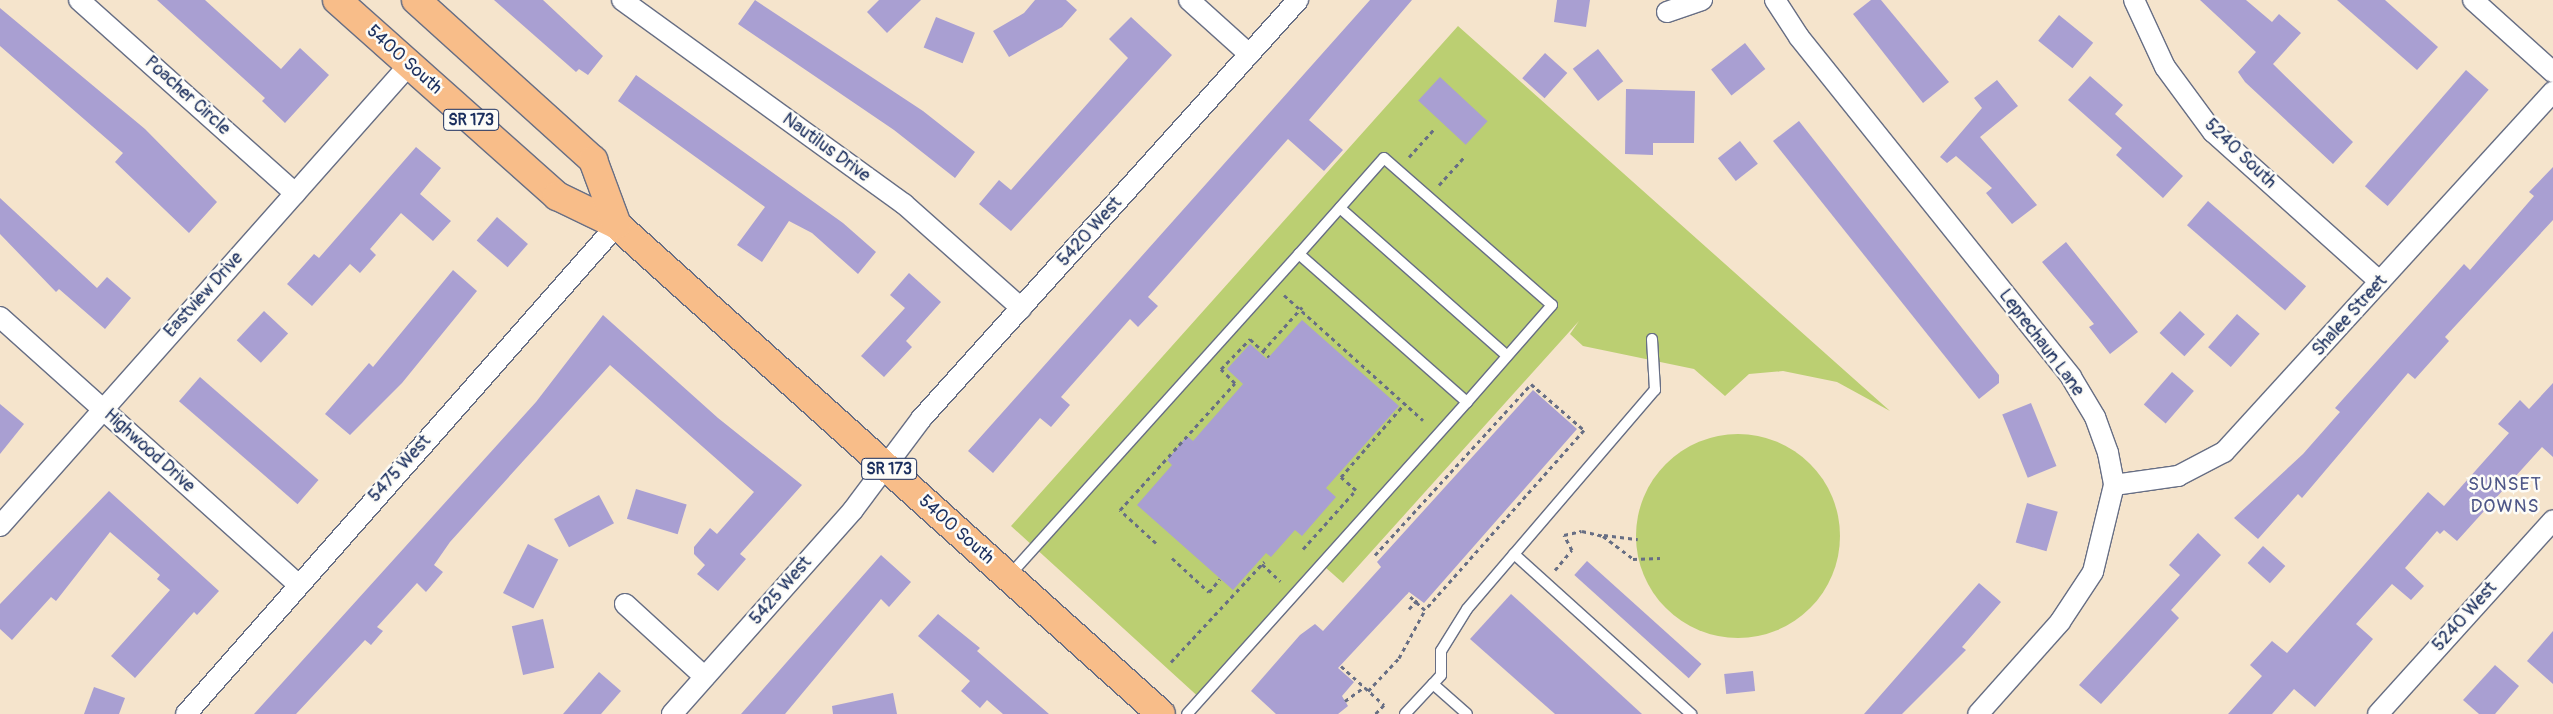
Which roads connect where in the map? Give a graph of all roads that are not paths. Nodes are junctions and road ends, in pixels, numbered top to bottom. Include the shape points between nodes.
1 (79, 0) edge
2 (337, 0) edge
3 (416, 0) edge
4 (622, 0) edge
5 (1189, 0) edge
6 (1298, 0) edge
7 (1702, 0) edge
8 (1774, 0) edge
9 (2134, 0) edge
10 (2473, 0) edge
11 (1667, 12) dead end
12 (1250, 54) junction
13 (409, 65) junction
14 (2553, 72) edge
15 (2553, 92) edge
16 (295, 193) junction
17 (1340, 208) junction
18 (616, 225) junction
19 (1300, 254) junction
20 (2380, 282) junction
21 (1021, 308) junction
22 (0, 317) edge
23 (1652, 340) dead end
24 (1508, 356) junction
25 (1467, 402) junction
26 (102, 410) junction
27 (885, 466) junction
28 (2114, 485) junction
29 (2553, 520) edge
30 (0, 526) edge
31 (1514, 554) junction
32 (1009, 577) junction
33 (298, 584) junction
34 (625, 604) dead end
35 (706, 676) junction
36 (1433, 684) junction
37 (186, 714) edge
38 (672, 714) edge
39 (1161, 714) edge
40 (1186, 714) edge
41 (1406, 714) edge
42 (1467, 714) edge
43 (1692, 714) edge
44 (1978, 714) edge
45 (2378, 714) edge

1 - 16 street, Poacher Circle
2 - 13 main road, 5400 South / SR 173
3 - 18 main road, 5400 South / SR 173 via 593,160
4 - 21 street, Nautilus Drive via 904,204
5 - 12 street
6 - 12 street, 5420 West
7 - 11 street
8 - 28 street, Leprechaun Lane via 1799,37 2071,377 2095,417
9 - 20 street, 5240 South via 2164,67 2213,132
10 - 14 street
12 - 21 street, 5420 West
13 - 16 street, Eastview Drive
13 - 18 main road, 5400 South / SR 173 via 557,196
15 - 20 street, Shalee Street
16 - 26 street, Eastview Drive
17 - 19 lane
17 - 24 lane
17 - 24 lane via 1384,158 1552,305
18 - 27 main road, 5400 South / SR 173
18 - 33 street, 5475 West
19 - 25 lane
19 - 32 lane
20 - 28 street, Shalee Street via 2224,452 2178,476
21 - 27 street, 5420 West
22 - 26 street, Highwood Drive
23 - 31 lane via 1655,390
24 - 25 lane
25 - 40 lane
26 - 30 street, Eastview Drive
26 - 33 street, Highwood Drive
27 - 32 main road, 5400 South / SR 173
27 - 35 street, 5425 West via 853,510
28 - 44 street, Leprechaun Lane via 2103,544 2080,596
29 - 45 street, 5240 West
31 - 36 lane via 1457,622 1441,651 1441,675
31 - 43 lane
32 - 39 main road, 5400 South / SR 173
33 - 37 street, 5475 West
34 - 35 street
35 - 38 street, 5425 West
36 - 41 lane
36 - 42 lane

